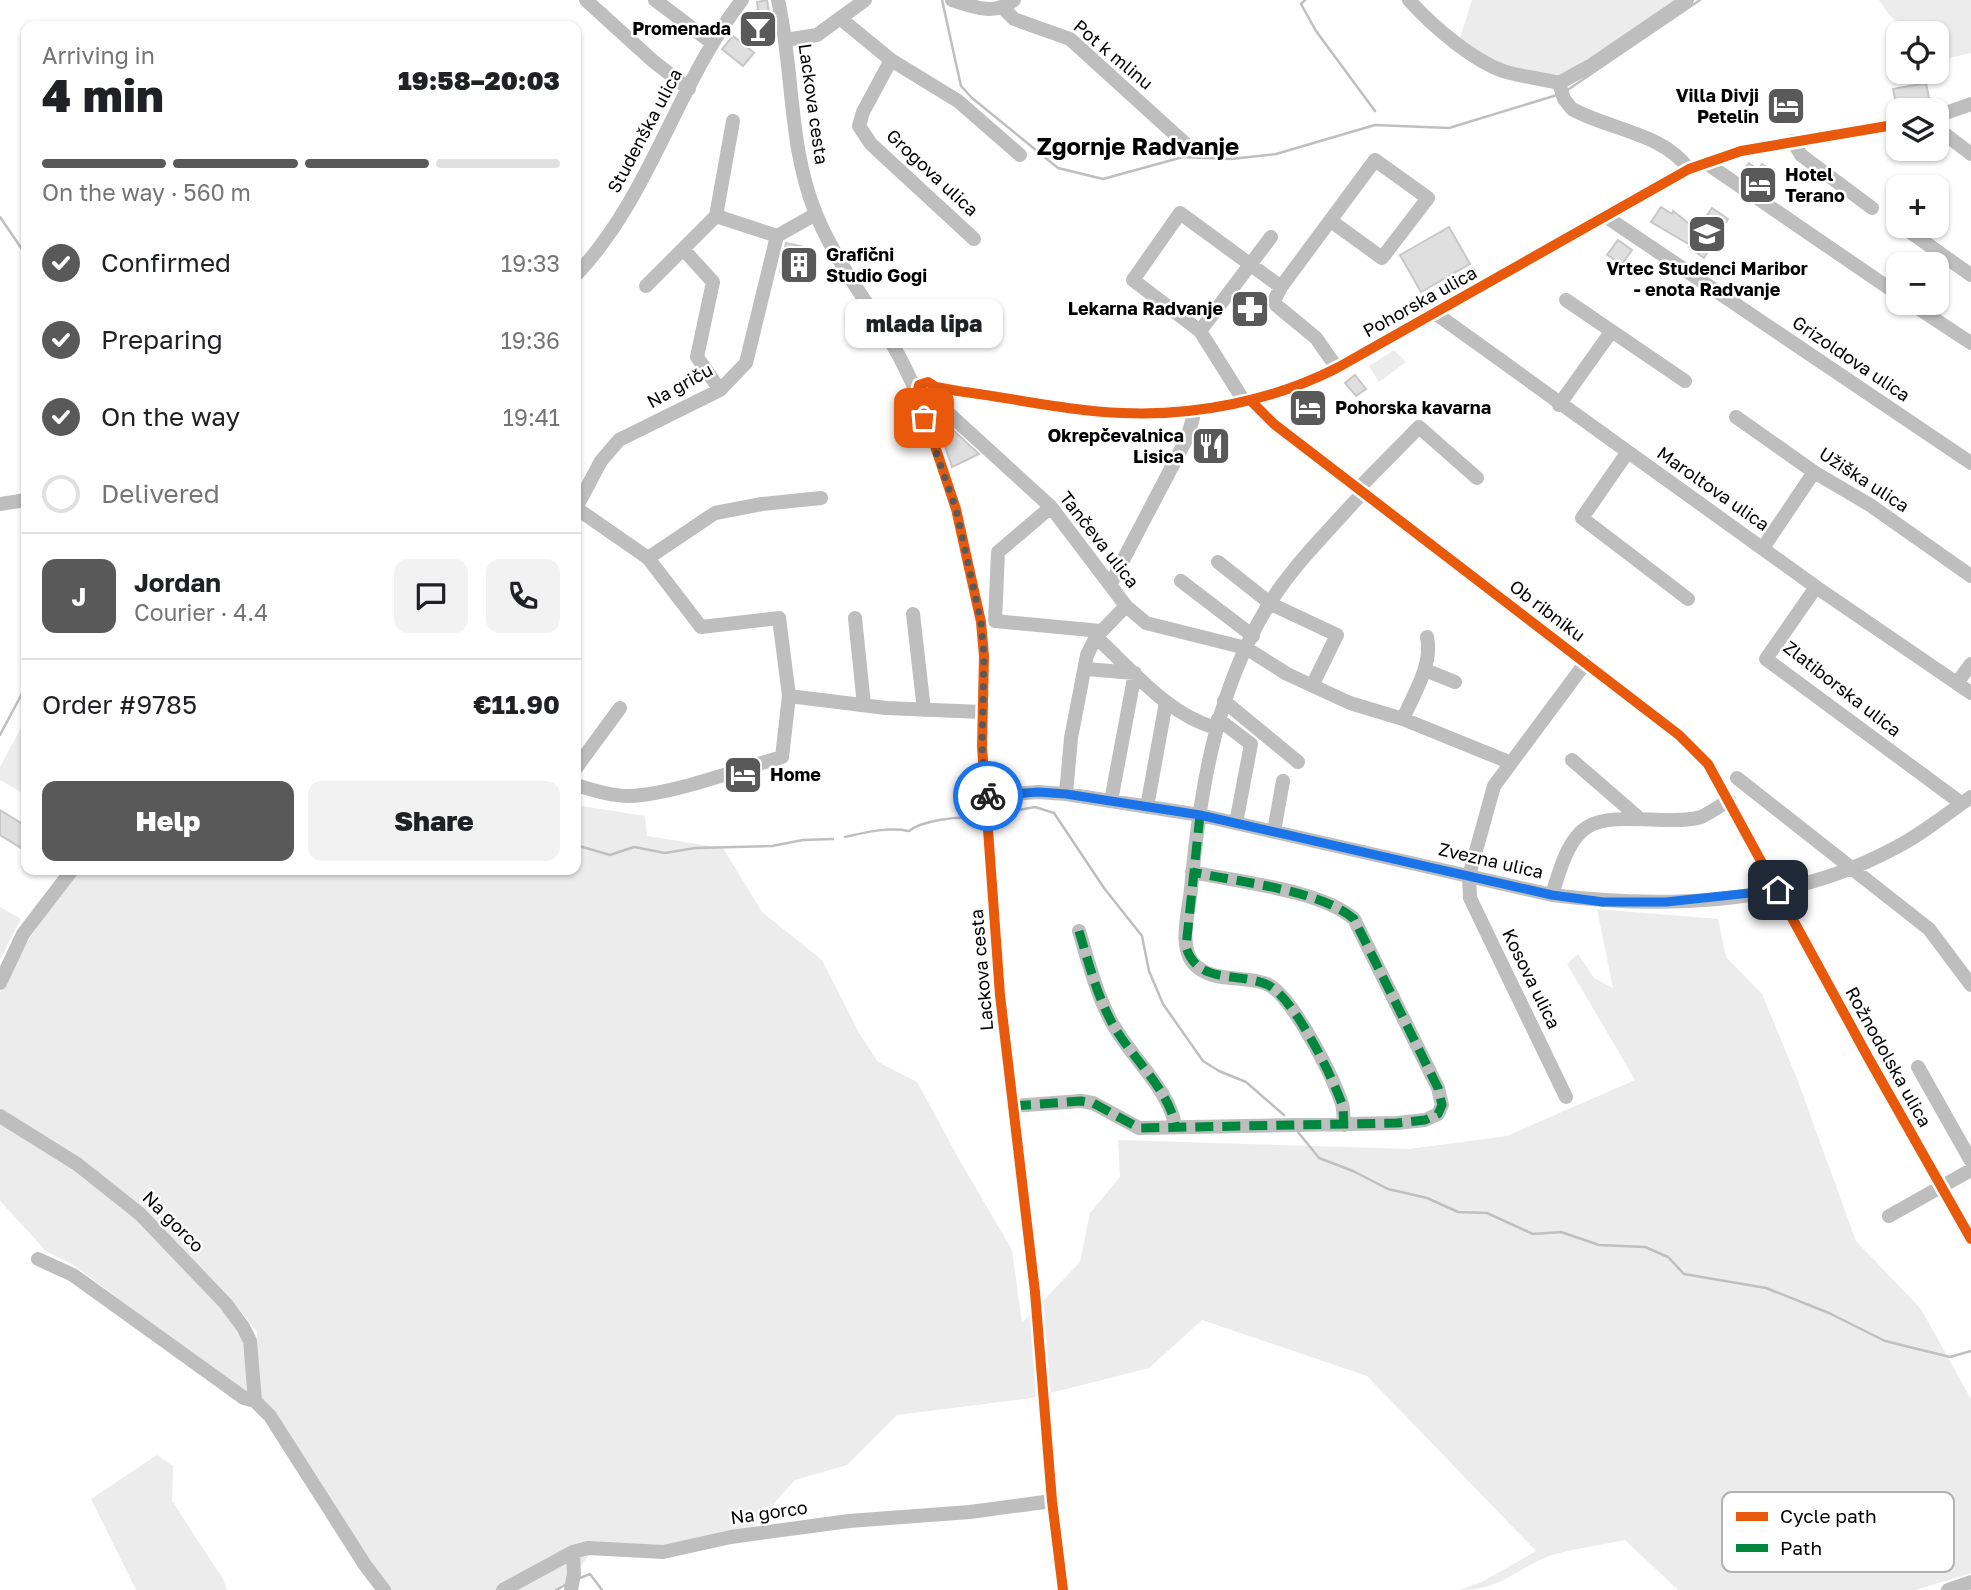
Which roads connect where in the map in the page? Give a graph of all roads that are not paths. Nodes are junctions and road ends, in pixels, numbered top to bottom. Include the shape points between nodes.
1 (586, 0) edge
2 (656, 0) edge
3 (742, 0) edge
4 (778, 0) edge
5 (866, 0) edge
6 (952, 0) edge
7 (1409, 0) edge
8 (1687, 0) edge
9 (1009, 4) edge
10 (841, 19) junction
11 (785, 40) junction
12 (712, 43) junction
13 (891, 60) junction
14 (690, 89) junction
15 (1561, 90) junction
16 (1971, 104) edge
17 (1949, 112) edge
18 (733, 121) dead end
19 (1886, 126) edge
20 (1949, 137) edge
21 (1793, 142) junction
22 (1189, 147) dead end
23 (1971, 154) edge
24 (1020, 155) dead end
25 (1706, 163) junction
26 (1689, 169) junction
27 (1872, 208) dead end
28 (816, 214) junction
29 (716, 216) junction
30 (1605, 216) junction
31 (1331, 221) junction
32 (777, 236) junction
33 (1271, 237) dead end
34 (1918, 238) edge
35 (974, 239) dead end
36 (683, 249) junction
37 (1251, 263) junction
38 (581, 269) edge
39 (1971, 275) edge
40 (646, 286) dead end
41 (1886, 286) edge
42 (1281, 287) junction
43 (1566, 300) dead end
44 (1435, 313) junction
45 (1928, 315) edge
46 (1200, 331) junction
47 (1611, 332) junction
48 (1971, 343) edge
49 (1337, 368) junction
50 (1685, 381) dead end
51 (720, 390) junction
52 (928, 394) junction
53 (1247, 400) junction
54 (1559, 405) junction
55 (1192, 410) junction
56 (946, 411) dead end
57 (1736, 417) dead end
58 (1628, 453) junction
59 (1971, 463) edge
60 (1814, 472) junction
61 (1477, 478) dead end
62 (1361, 489) junction
63 (821, 498) dead end
64 (581, 499) edge
65 (21, 501) edge
66 (0, 504) edge
67 (1051, 507) junction
68 (581, 511) edge
69 (1763, 548) junction
70 (648, 558) junction
71 (1218, 562) dead end
72 (1971, 576) edge
73 (1181, 580) dead end
74 (1110, 585) junction
75 (1816, 587) junction
76 (1688, 599) dead end
77 (1271, 604) junction
78 (1126, 606) junction
79 (913, 614) dead end
80 (855, 618) dead end
81 (1099, 634) junction
82 (1427, 637) dead end
83 (1250, 642) junction
84 (1586, 662) junction
85 (1971, 664) edge
86 (1086, 669) junction
87 (1425, 670) junction
88 (1135, 673) junction
89 (1455, 682) dead end
90 (1957, 683) junction
91 (1313, 684) junction
92 (1971, 693) edge
93 (789, 696) junction
94 (1224, 701) junction
95 (1166, 702) junction
96 (864, 705) junction
97 (620, 708) dead end
98 (924, 710) junction
99 (982, 712) junction
100 (1403, 719) junction
101 (1217, 724) junction
102 (1572, 760) dead end
103 (581, 761) edge
104 (1298, 762) dead end
105 (1509, 762) junction
106 (1737, 778) dead end
107 (1283, 781) dead end
108 (581, 786) edge
109 (1066, 794) junction
110 (986, 796) junction
111 (1728, 800) junction
112 (1966, 800) edge
113 (1111, 801) junction
114 (1147, 807) junction
115 (1200, 815) junction
116 (1639, 818) junction
117 (1236, 823) junction
118 (1275, 831) junction
119 (1853, 867) junction
120 (1192, 873) junction
121 (68, 875) edge
122 (1469, 876) junction
123 (1778, 890) junction
124 (1552, 895) junction
125 (1079, 931) dead end
126 (1969, 977) edge
127 (0, 983) edge
128 (1918, 1068) dead end
129 (1566, 1097) dead end
130 (1013, 1106) junction
131 (0, 1116) edge
132 (1344, 1125) junction
133 (1175, 1126) junction
134 (1971, 1161) edge
135 (1971, 1170) edge
136 (1942, 1187) junction
137 (1889, 1216) dead end
138 (1971, 1239) edge
139 (37, 1259) dead end
140 (255, 1401) junction
141 (1052, 1501) junction
142 (573, 1552) junction
143 (1971, 1582) edge
144 (384, 1590) edge
145 (503, 1590) edge
146 (571, 1590) edge
147 (1063, 1590) edge
148 (1948, 1590) edge

1 - 14 street
2 - 12 street
3 - 12 street, Studenška ulica
4 - 11 street, Lackova cesta
5 - 10 street
6 - 9 street, Pot k mlinu via 978,8
7 - 15 street via 1458,44 1509,73
8 - 15 street
9 - 22 street, Pot k mlinu via 1014,19 1070,38
10 - 11 street via 817,35
10 - 13 street
11 - 28 street, Lackova cesta via 797,149
12 - 14 street, Studenška ulica
13 - 24 street via 958,101
13 - 35 street, Grogova ulica via 859,126 870,144
14 - 38 street, Studenška ulica via 626,209
15 - 26 street via 1572,109 1672,150
16 - 17 street
18 - 29 street
19 - 21 street, Pohorska ulica
20 - 23 street
21 - 25 street, Pohorska ulica
21 - 27 street via 1801,155
25 - 26 street, Pohorska ulica
25 - 41 street
26 - 30 street, Pohorska ulica
28 - 32 street
28 - 52 street, Lackova cesta via 828,241
29 - 32 street
29 - 36 street
30 - 44 street, Pohorska ulica
30 - 59 street, Grizoldova ulica
31 - 31 street via 1382,258 1428,198 1376,160
31 - 42 street
32 - 51 street, Na griču via 746,363
33 - 37 street
34 - 39 street
36 - 40 street
36 - 51 street via 713,282 697,358
37 - 42 street
37 - 46 street
37 - 46 street via 1180,213 1133,280
42 - 49 street via 1276,305 1316,338
43 - 47 street
44 - 49 street, Pohorska ulica
44 - 54 street, Maroltova ulica
45 - 48 street
46 - 53 street
47 - 50 street
47 - 54 street
49 - 53 street, Pohorska ulica
51 - 64 street, Na griču via 619,440 601,461
52 - 55 street, Pohorska ulica via 955,390 1102,412
52 - 99 street, Lackova cesta via 927,422 956,509 981,622
53 - 55 street, Pohorska ulica
53 - 62 street, Ob ribniku
54 - 58 street, Maroltova ulica
55 - 74 street via 1187,438
56 - 67 street, Tančeva ulica
57 - 60 street, Užiška ulica
58 - 69 street, Maroltova ulica
58 - 76 street via 1582,518
60 - 69 street
60 - 72 street, Užiška ulica
61 - 62 street via 1419,427
62 - 77 street
62 - 84 street, Ob ribniku
63 - 70 street via 715,513
65 - 66 street
67 - 74 street, Tančeva ulica
67 - 81 street via 998,552 995,621
68 - 70 street, Na griču
69 - 75 street, Maroltova ulica
70 - 93 street, Na griču via 701,627 779,618
71 - 77 street
73 - 83 street
74 - 78 street, Tančeva ulica
75 - 90 street, Maroltova ulica
75 - 112 street, Zlatiborska ulica via 1766,659
77 - 83 street
77 - 91 street via 1336,635
78 - 81 street
78 - 83 street, Tančeva ulica via 1146,623
79 - 98 street
80 - 96 street
81 - 86 street via 1087,655
81 - 88 street
82 - 87 street via 1430,652
83 - 91 street via 1287,674
83 - 94 street
84 - 105 street
84 - 111 street, Ob ribniku via 1694,748
85 - 90 street
86 - 88 street
86 - 109 street via 1071,738
87 - 89 street
87 - 100 street
88 - 95 street
88 - 113 street
90 - 92 street, Maroltova ulica
91 - 100 street via 1350,703
93 - 96 street
93 - 108 street, Na griču via 782,757 630,796
94 - 101 street
94 - 104 street
95 - 101 street via 1194,722
95 - 114 street
96 - 98 street
97 - 103 street
98 - 99 street
99 - 110 street, Lackova cesta
100 - 105 street
101 - 115 street
101 - 117 street via 1251,744
102 - 116 street
105 - 122 street via 1494,786
106 - 119 street
107 - 118 street
109 - 110 street, Zvezna ulica
109 - 113 street, Zvezna ulica
110 - 130 street, Lackova cesta
111 - 116 street via 1700,817
111 - 123 street, Ob ribniku
112 - 119 street, Zvezna ulica via 1906,842
113 - 114 street, Zvezna ulica
114 - 115 street, Zvezna ulica
115 - 117 street, Zvezna ulica
115 - 120 street
116 - 124 street via 1608,818 1585,828 1560,868
117 - 118 street, Zvezna ulica
118 - 122 street, Zvezna ulica
119 - 123 street, Zvezna ulica
119 - 126 street via 1929,929
120 - 132 street via 1188,956 1197,967 1216,976 1267,984 1284,996 1342,1105
120 - 132 street via 1319,899 1354,919 1412,1032 1442,1105 1438,1114 1425,1120
121 - 127 street via 23,934
122 - 124 street, Zvezna ulica
122 - 129 street, Kosova ulica via 1470,898
123 - 124 street, Zvezna ulica via 1666,902 1603,902
123 - 136 street, Rožnodolska ulica
125 - 133 street via 1110,1019 1168,1104
128 - 134 street
130 - 133 street via 1081,1101 1139,1128
130 - 141 street, Lackova cesta via 1035,1292
131 - 140 street, Na gorco via 77,1164 140,1214 226,1304 250,1341
132 - 133 street
135 - 136 street
136 - 137 street
136 - 138 street, Rožnodolska ulica
139 - 140 street via 73,1275 244,1398
140 - 144 street via 270,1416
141 - 142 street, Na gorco via 849,1521 731,1537 663,1552 588,1548
141 - 147 street, Lackova cesta
142 - 145 street, Na gorco
142 - 146 street
143 - 148 street

